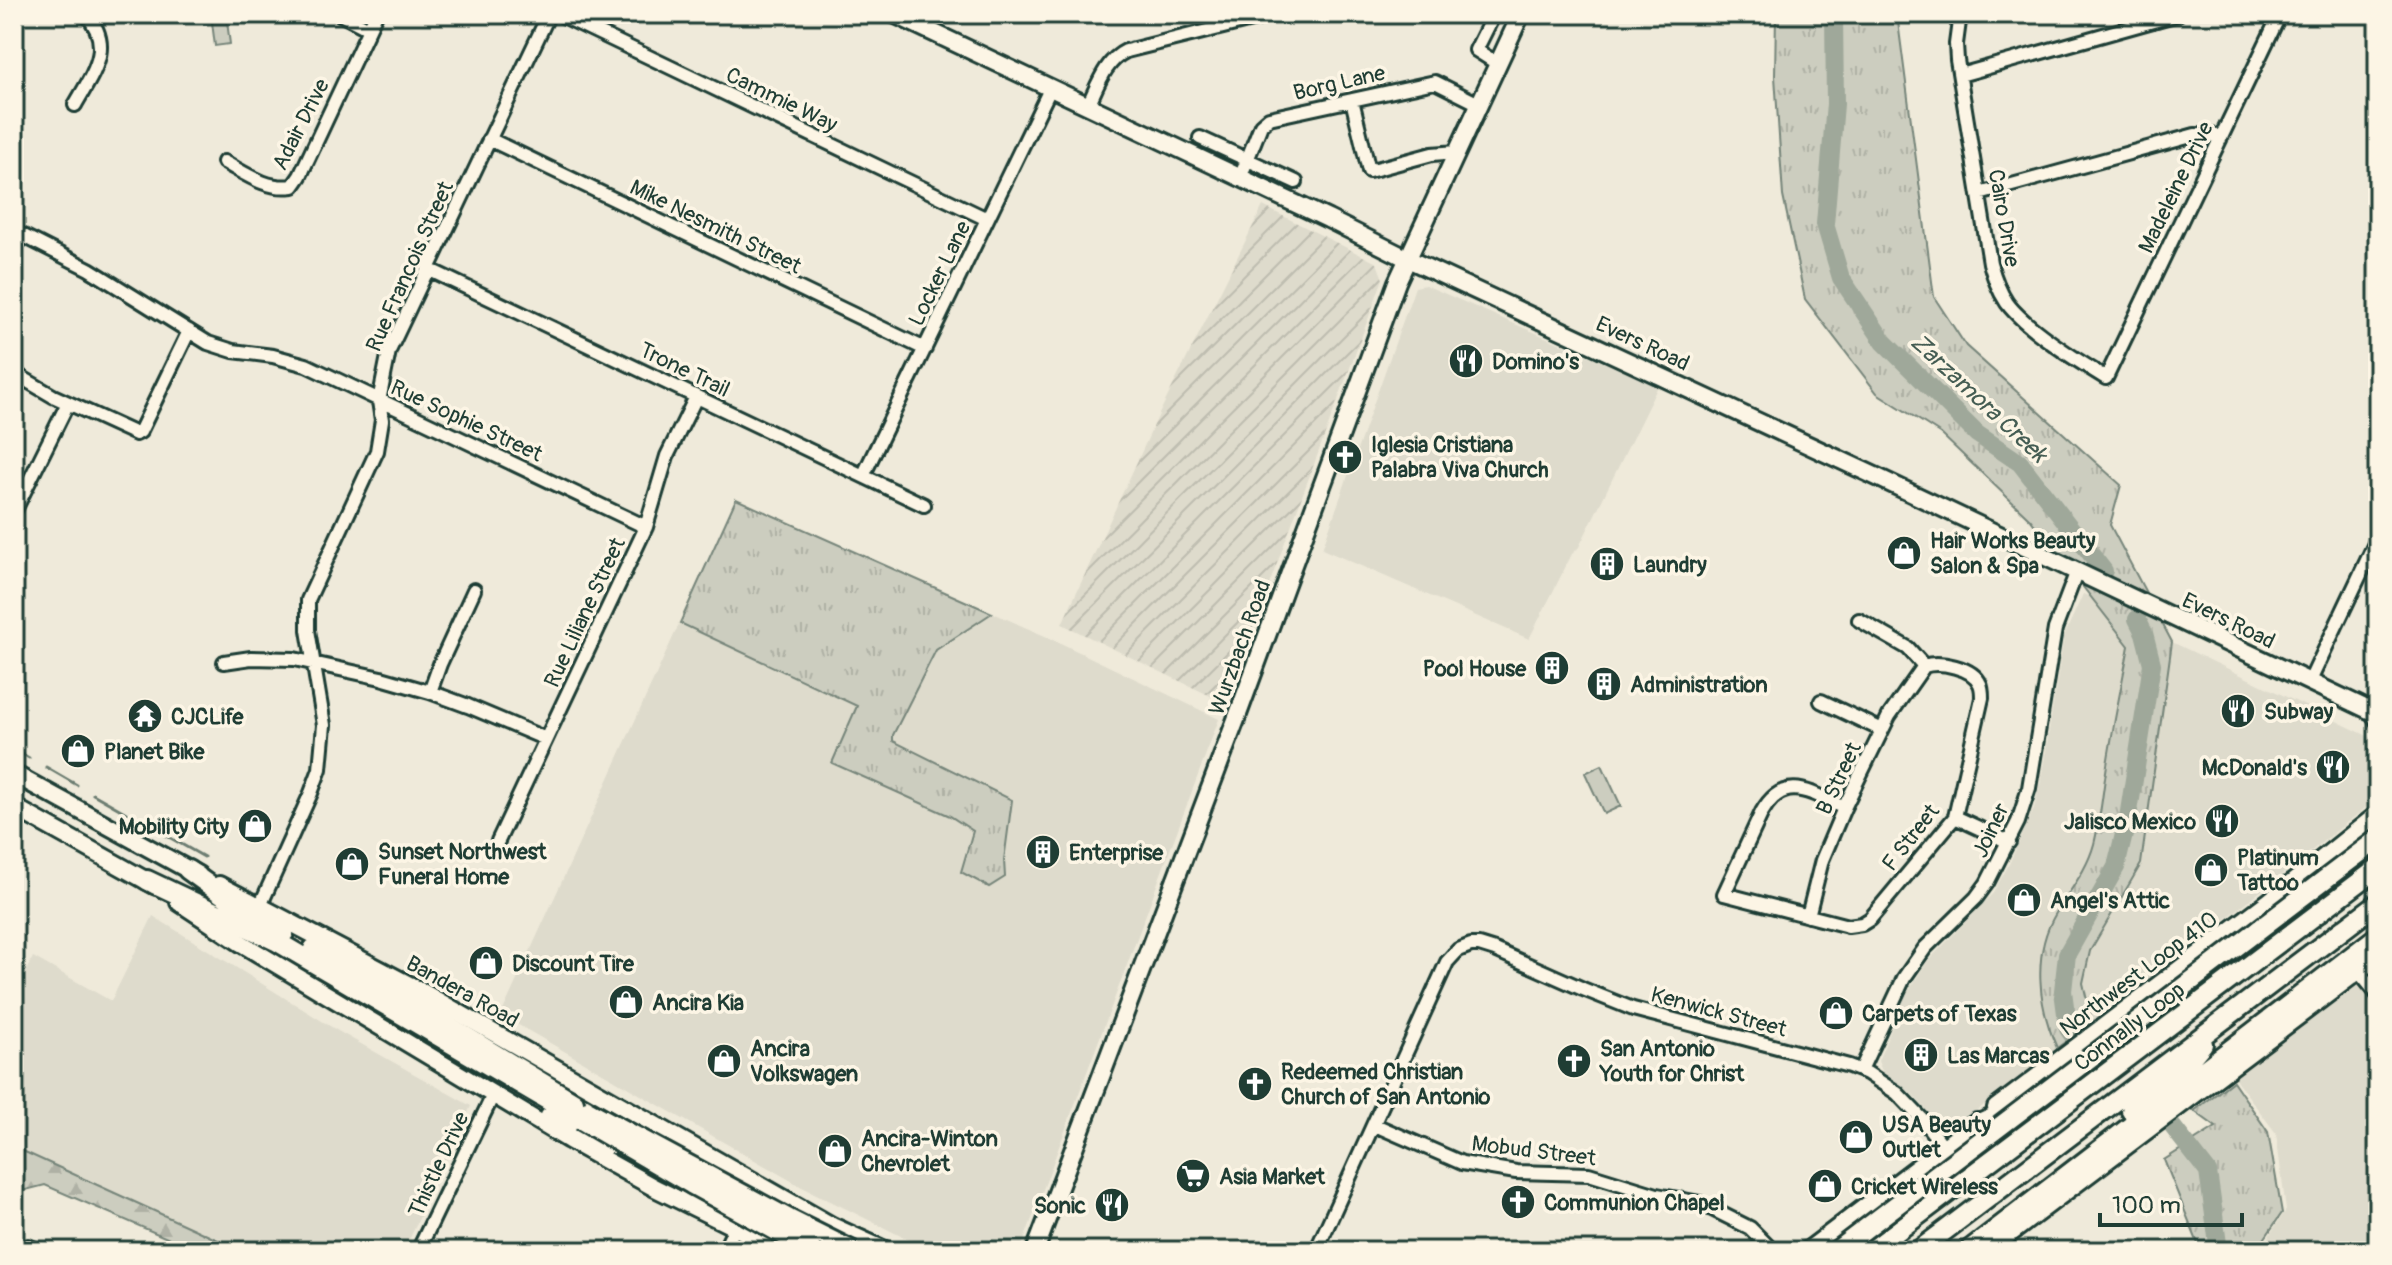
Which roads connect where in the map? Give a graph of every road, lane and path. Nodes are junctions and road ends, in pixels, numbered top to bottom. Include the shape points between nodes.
1 (86, 14) edge
2 (340, 14) edge
3 (376, 14) edge
4 (549, 14) edge
5 (559, 14) edge
6 (894, 14) edge
7 (935, 14) edge
8 (1276, 14) edge
9 (1494, 14) edge
10 (1521, 14) edge
11 (1960, 14) edge
12 (2178, 14) edge
13 (2280, 14) edge
14 (369, 29) junction
15 (927, 30) junction
16 (1498, 64) junction
17 (1960, 75) junction
18 (1051, 87) junction
19 (1352, 100) junction
20 (1479, 104) junction
21 (75, 105) dead end
22 (1088, 105) junction
23 (2222, 136) junction
24 (1200, 138) dead end
25 (489, 139) junction
26 (1457, 152) junction
27 (1248, 159) junction
28 (224, 162) dead end
29 (1240, 178) junction
30 (1296, 182) dead end
31 (1979, 194) junction
32 (987, 219) junction
33 (14, 231) edge
34 (1408, 259) junction
35 (428, 269) junction
36 (189, 331) junction
37 (925, 349) junction
38 (14, 373) edge
39 (2106, 378) joint
40 (696, 397) junction
41 (379, 401) junction
42 (68, 403) junction
43 (863, 476) junction
44 (924, 505) dead end
45 (14, 512) edge
46 (646, 527) junction
47 (2378, 537) edge
48 (2077, 571) junction
49 (474, 590) dead end
50 (1859, 620) dead end
51 (224, 662) dead end
52 (313, 663) junction
53 (1924, 666) junction
54 (2309, 683) junction
55 (430, 692) junction
56 (1821, 701) dead end
57 (2376, 714) edge
58 (1882, 730) junction
59 (546, 739) junction
60 (14, 774) edge
61 (14, 807) edge
62 (1844, 808) junction
63 (2378, 814) edge
64 (1955, 817) junction
65 (2378, 839) edge
66 (498, 841) dead end
67 (2009, 842) junction
68 (2378, 868) edge
69 (188, 870) junction
70 (147, 880) junction
71 (2378, 903) edge
72 (260, 906) junction
73 (1808, 916) junction
74 (2378, 936) edge
75 (2378, 956) edge
76 (2251, 964) junction
77 (2358, 971) junction
78 (2378, 995) edge
79 (2222, 1020) junction
80 (1861, 1070) junction
81 (579, 1081) junction
82 (500, 1099) junction
83 (584, 1115) junction
84 (1375, 1125) junction
85 (1968, 1129) junction
86 (1944, 1147) junction
87 (738, 1172) junction
88 (690, 1205) junction
89 (735, 1227) junction
90 (418, 1251) edge
91 (724, 1251) edge
92 (783, 1251) edge
93 (813, 1251) edge
94 (853, 1251) edge
95 (887, 1251) edge
96 (1035, 1251) edge
97 (1316, 1251) edge
98 (1773, 1251) edge
99 (1807, 1251) edge
100 (1836, 1251) edge
101 (1871, 1251) edge
102 (1918, 1251) edge
103 (1967, 1251) edge
104 (1987, 1251) edge

1 - 21 street via 101,49
2 - 14 street
3 - 14 street, Adair Drive
4 - 25 street, Rue Francois Street
5 - 32 street, Cammie Way
6 - 15 main road, Evers Road
7 - 15 street
8 - 22 street via 1117,55
9 - 16 street via 1476,50
10 - 16 main road, Wurzbach Road
11 - 17 street, Cairo Drive
12 - 17 street
13 - 23 street, Madeleine Drive
14 - 28 street, Adair Drive via 293,186 259,182
15 - 18 main road, Evers Road
16 - 20 main road, Wurzbach Road
17 - 31 street, Cairo Drive
18 - 22 main road, Evers Road
18 - 32 street, Locker Lane
19 - 20 street, Borg Lane via 1435,82
19 - 26 street via 1369,171
19 - 27 street, Borg Lane via 1269,118
20 - 26 main road, Wurzbach Road
22 - 29 main road, Evers Road
23 - 31 street via 2195,135
23 - 39 street, Madeleine Drive
24 - 27 street
25 - 35 street, Rue Francois Street
25 - 37 street, Mike Nesmith Street
26 - 34 main road, Wurzbach Road
27 - 29 street, Borg Lane
27 - 30 street
29 - 34 main road, Evers Road
31 - 39 street, Cairo Drive via 1993,274 2006,301 2076,361
32 - 37 street, Locker Lane
33 - 36 street, Rue Sophie Street via 89,269
34 - 48 main road, Evers Road
34 - 96 main road, Wurzbach Road
35 - 40 street, Trone Trail
35 - 41 street, Rue Francois Street via 389,351
36 - 41 street, Rue Sophie Street via 221,348 306,365
36 - 42 street via 140,432
37 - 43 street, Locker Lane
38 - 42 street
40 - 43 street, Trone Trail
40 - 46 street, Rue Liliane Street via 667,456
41 - 46 street, Rue Sophie Street
41 - 52 street, Rue Francois Street via 377,451 308,600
42 - 45 street
43 - 44 street, Trone Trail
46 - 59 street, Rue Liliane Street
47 - 54 street
48 - 54 main road, Evers Road
48 - 67 street, Joiner via 2055,629 2029,788
49 - 55 street
50 - 53 street via 1908,648
51 - 52 street via 274,658
52 - 55 street
52 - 72 street, Rue Francois Street via 324,725 320,769
53 - 58 street, B Street
53 - 64 street, F Street via 1945,664 1970,674 1981,687
54 - 57 main road, Evers Road
55 - 59 street
56 - 58 street
58 - 62 street, B Street
59 - 66 street, Rue Liliane Street
60 - 69 main road, Bandera Road
61 - 70 main road
62 - 73 street, B Street via 1822,860
62 - 73 street, F Street via 1801,789 1777,793 1762,812 1724,894
63 - 85 main road, Northwest Loop 410
64 - 67 street
64 - 73 street, F Street via 1870,919 1848,926
65 - 100 highway, bridge
67 - 80 street, Joiner via 1976,898 1909,970
68 - 76 highway, Connally Loop
69 - 72 main road, Bandera Road
69 - 83 highway via 245,911 408,1001
70 - 82 main road
70 - 83 highway via 276,941
71 - 79 highway
72 - 81 main road, Bandera Road
74 - 103 highway
75 - 77 main road
76 - 85 highway via 2200,986
76 - 101 highway, Connally Loop
77 - 78 street
77 - 104 main road
79 - 102 highway
79 - 103 highway via 2187,1063
80 - 84 street, Kenwick Street via 1633,1009 1479,945 1463,947 1447,962
80 - 86 street, Kenwick Street via 1897,1093
81 - 82 main road via 625,1119 613,1145 592,1140 535,1108
81 - 87 main road, Bandera Road
82 - 88 main road
82 - 90 street, Thistle Drive
83 - 93 highway, bridge via 691,1184
83 - 94 highway, bridge
84 - 97 street
84 - 98 street, Mobud Street via 1462,1163 1516,1172 1589,1174 1700,1203 1750,1228
85 - 86 main road, Northwest Loop 410
86 - 99 main road, Northwest Loop 410
87 - 88 main road via 686,1149 672,1149 662,1163 661,1182
87 - 95 main road, Bandera Road
88 - 89 main road
89 - 91 street
89 - 92 main road

